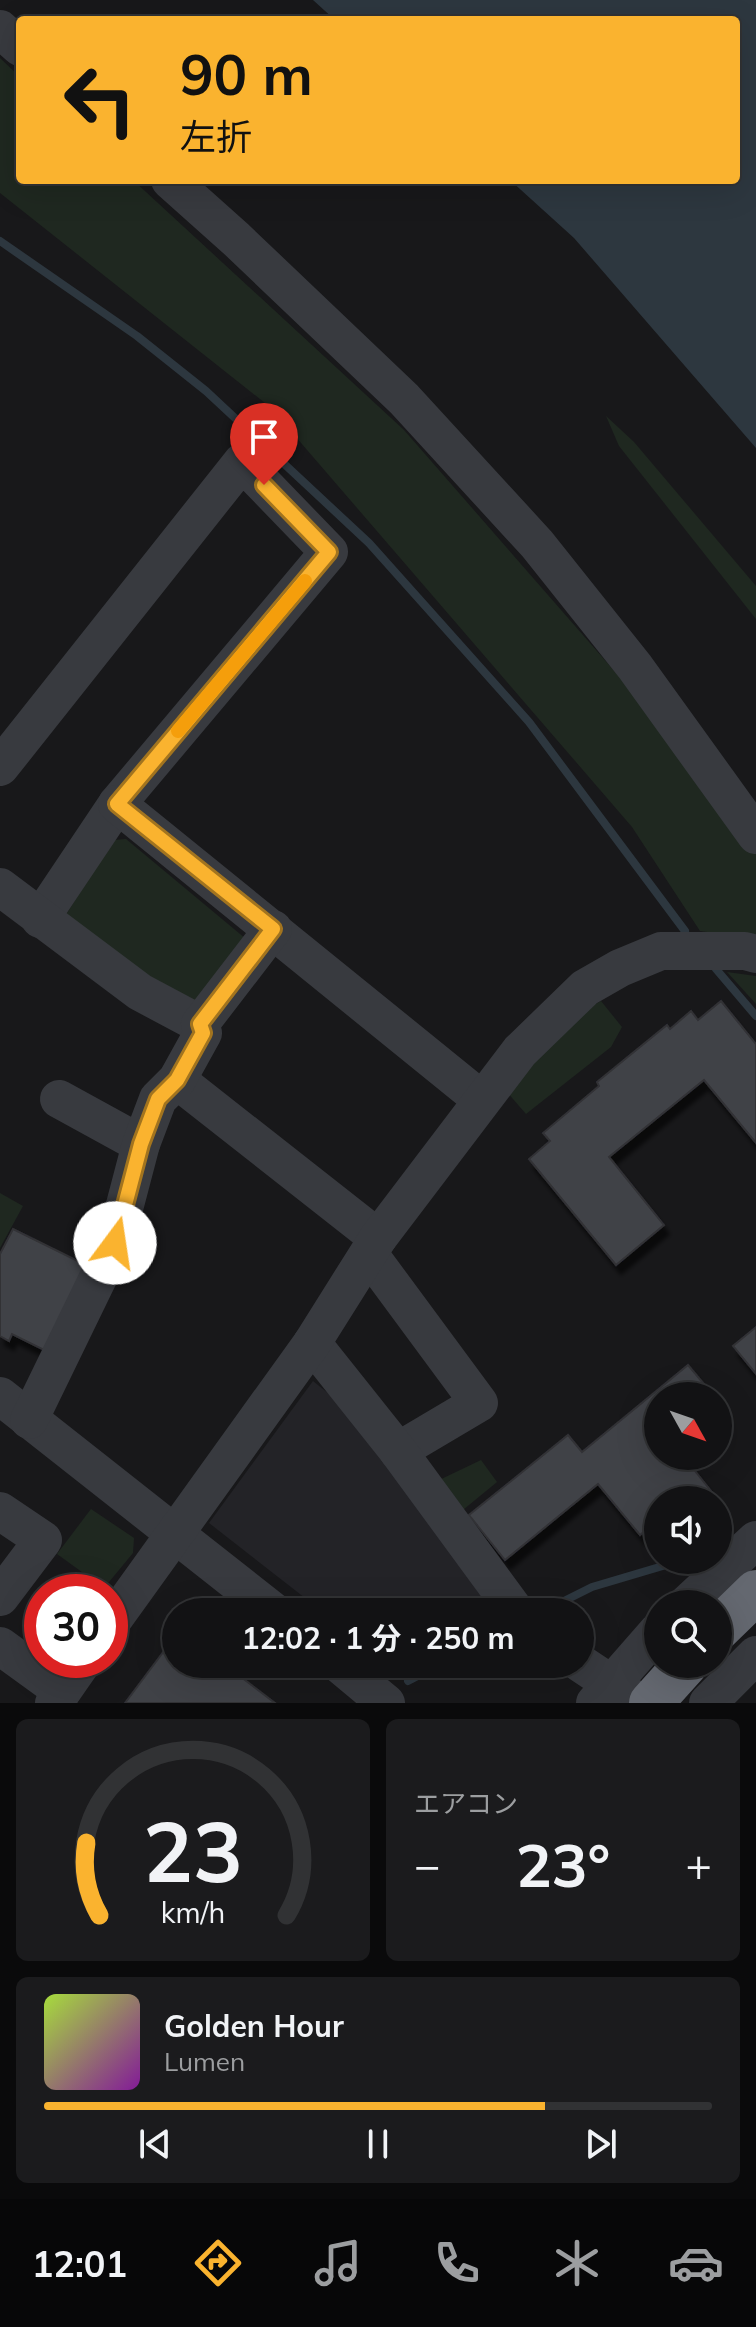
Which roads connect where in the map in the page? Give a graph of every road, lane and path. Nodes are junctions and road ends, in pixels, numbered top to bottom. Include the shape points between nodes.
1 (0, 29) edge
2 (16, 43) edge
3 (174, 184) edge
4 (0, 767) edge
5 (117, 804) junction
6 (756, 835) edge
7 (0, 887) edge
8 (40, 919) junction
9 (273, 929) junction
10 (756, 954) edge
11 (200, 1024) junction
12 (177, 1080) junction
13 (59, 1099) dead end
14 (482, 1100) junction
15 (141, 1144) junction
16 (374, 1246) junction
17 (312, 1343) junction
18 (14, 1408) edge
19 (398, 1451) junction
20 (0, 1511) edge
21 (174, 1535) junction
22 (756, 1540) edge
23 (702, 1590) edge
24 (756, 1592) edge
25 (0, 1597) edge
26 (256, 1598) edge
27 (506, 1598) edge
28 (128, 1599) edge
29 (732, 1615) edge
30 (0, 1646) edge
31 (644, 1647) edge
32 (756, 1655) edge
33 (71, 1678) edge
34 (356, 1678) edge
35 (673, 1678) edge
36 (756, 1679) edge
37 (607, 1688) edge
38 (58, 1697) edge
39 (713, 1698) edge
40 (386, 1703) edge
41 (651, 1703) edge

1 - 2 street
3 - 6 street via 404,399 537,544 635,667
4 - 5 street via 242,462 329,552
5 - 8 street
5 - 9 street
7 - 8 street
8 - 11 street via 140,992
9 - 11 street
9 - 14 street
10 - 14 street via 661,951 620,968 585,988 520,1051
11 - 12 street via 203,1033
12 - 15 street via 158,1099
12 - 16 street
13 - 15 street
14 - 16 street
15 - 18 street via 115,1243
16 - 17 street
16 - 19 street via 479,1403
17 - 19 street
17 - 21 street
18 - 21 street
19 - 27 street
20 - 25 street via 43,1540
21 - 26 street
21 - 28 street
22 - 23 street
24 - 29 highway
30 - 38 street
31 - 37 street
32 - 39 street
33 - 38 street
34 - 40 street
35 - 41 highway
36 - 39 street

